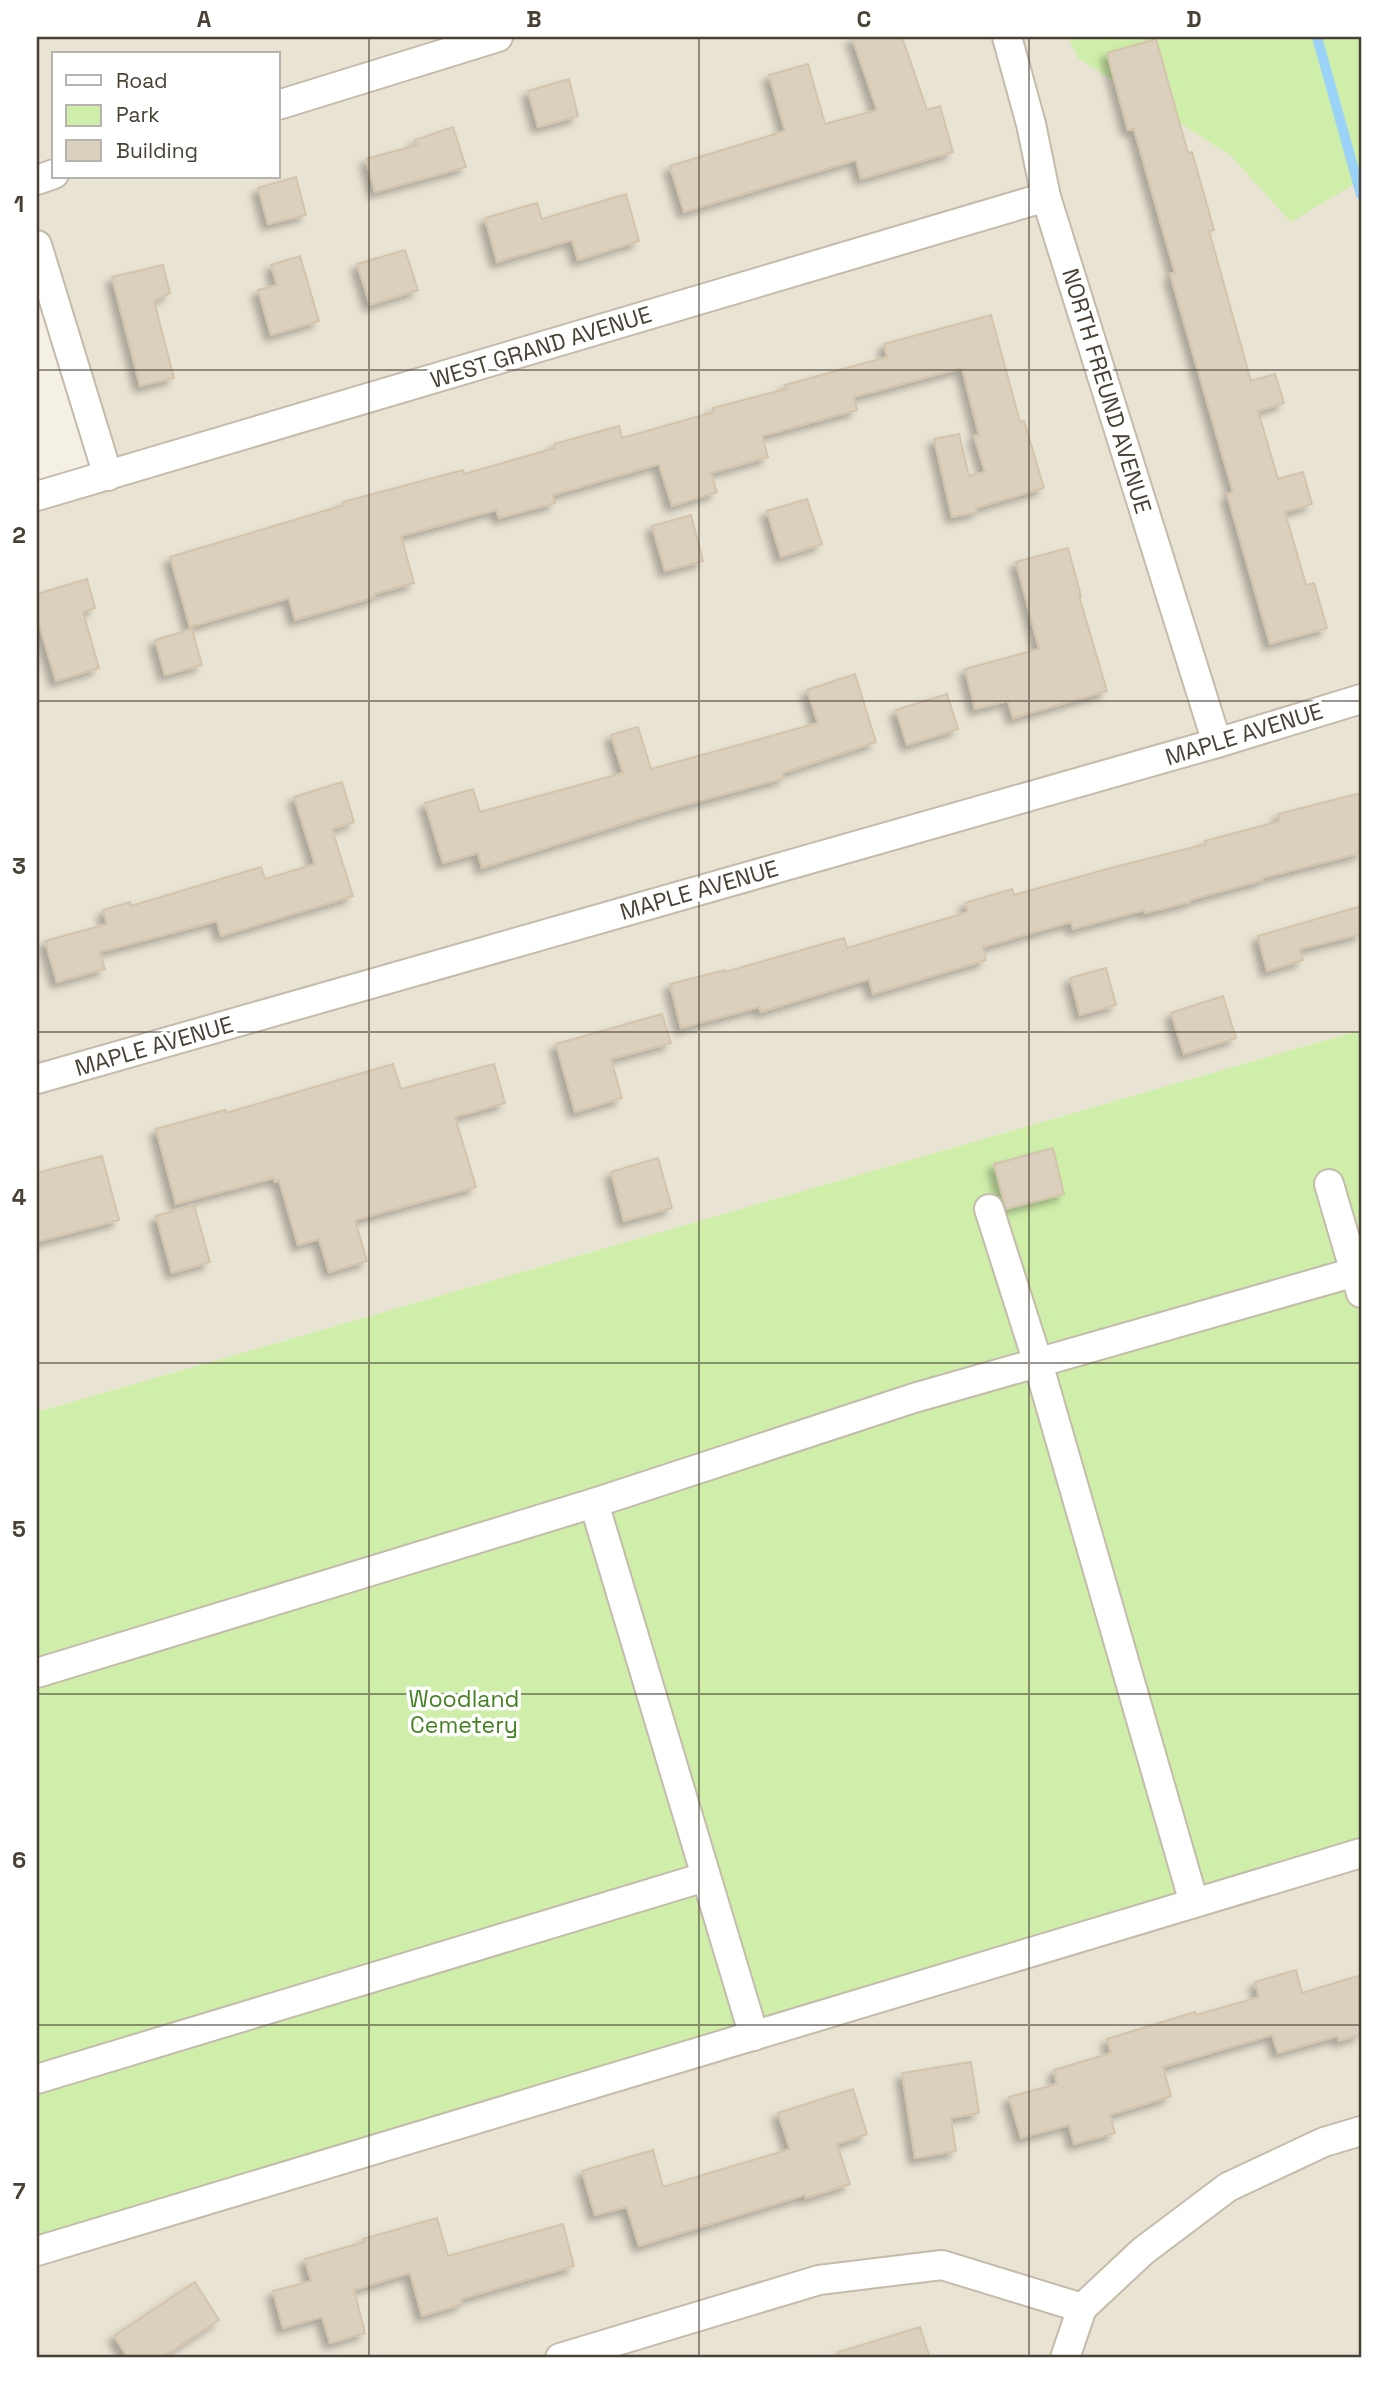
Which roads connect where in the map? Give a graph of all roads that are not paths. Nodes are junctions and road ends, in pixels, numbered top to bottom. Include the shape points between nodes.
1 (498, 37) edge
2 (1007, 37) edge
3 (280, 104) edge
4 (1046, 197) junction
5 (37, 245) edge
6 (108, 476) junction
7 (37, 496) edge
8 (1361, 699) edge
9 (1217, 743) junction
10 (37, 1079) edge
11 (1329, 1184) dead end
12 (989, 1209) dead end
13 (1358, 1283) edge
14 (1038, 1363) junction
15 (594, 1503) junction
16 (37, 1673) edge
17 (1361, 1853) edge
18 (705, 1877) junction
19 (1194, 1903) junction
20 (754, 2036) junction
21 (37, 2079) edge
22 (1361, 2131) edge
23 (37, 2251) edge
24 (1082, 2308) junction
25 (560, 2358) edge
26 (1065, 2358) edge

1 - 3 street
2 - 4 street, NORTH FREUND AVENUE
4 - 6 street, WEST GRAND AVENUE
4 - 9 street, NORTH FREUND AVENUE
5 - 6 street
6 - 7 street, WEST GRAND AVENUE
8 - 9 street, MAPLE AVENUE
9 - 10 street, MAPLE AVENUE
11 - 13 street
12 - 14 street
13 - 14 street
14 - 15 street via 914,1398
14 - 19 street
15 - 16 street
15 - 18 street
17 - 19 street
18 - 20 street
18 - 21 street
19 - 20 street
20 - 23 street
22 - 24 street via 1324,2142 1228,2187 1143,2251
24 - 25 street via 942,2265 819,2280
24 - 26 street

